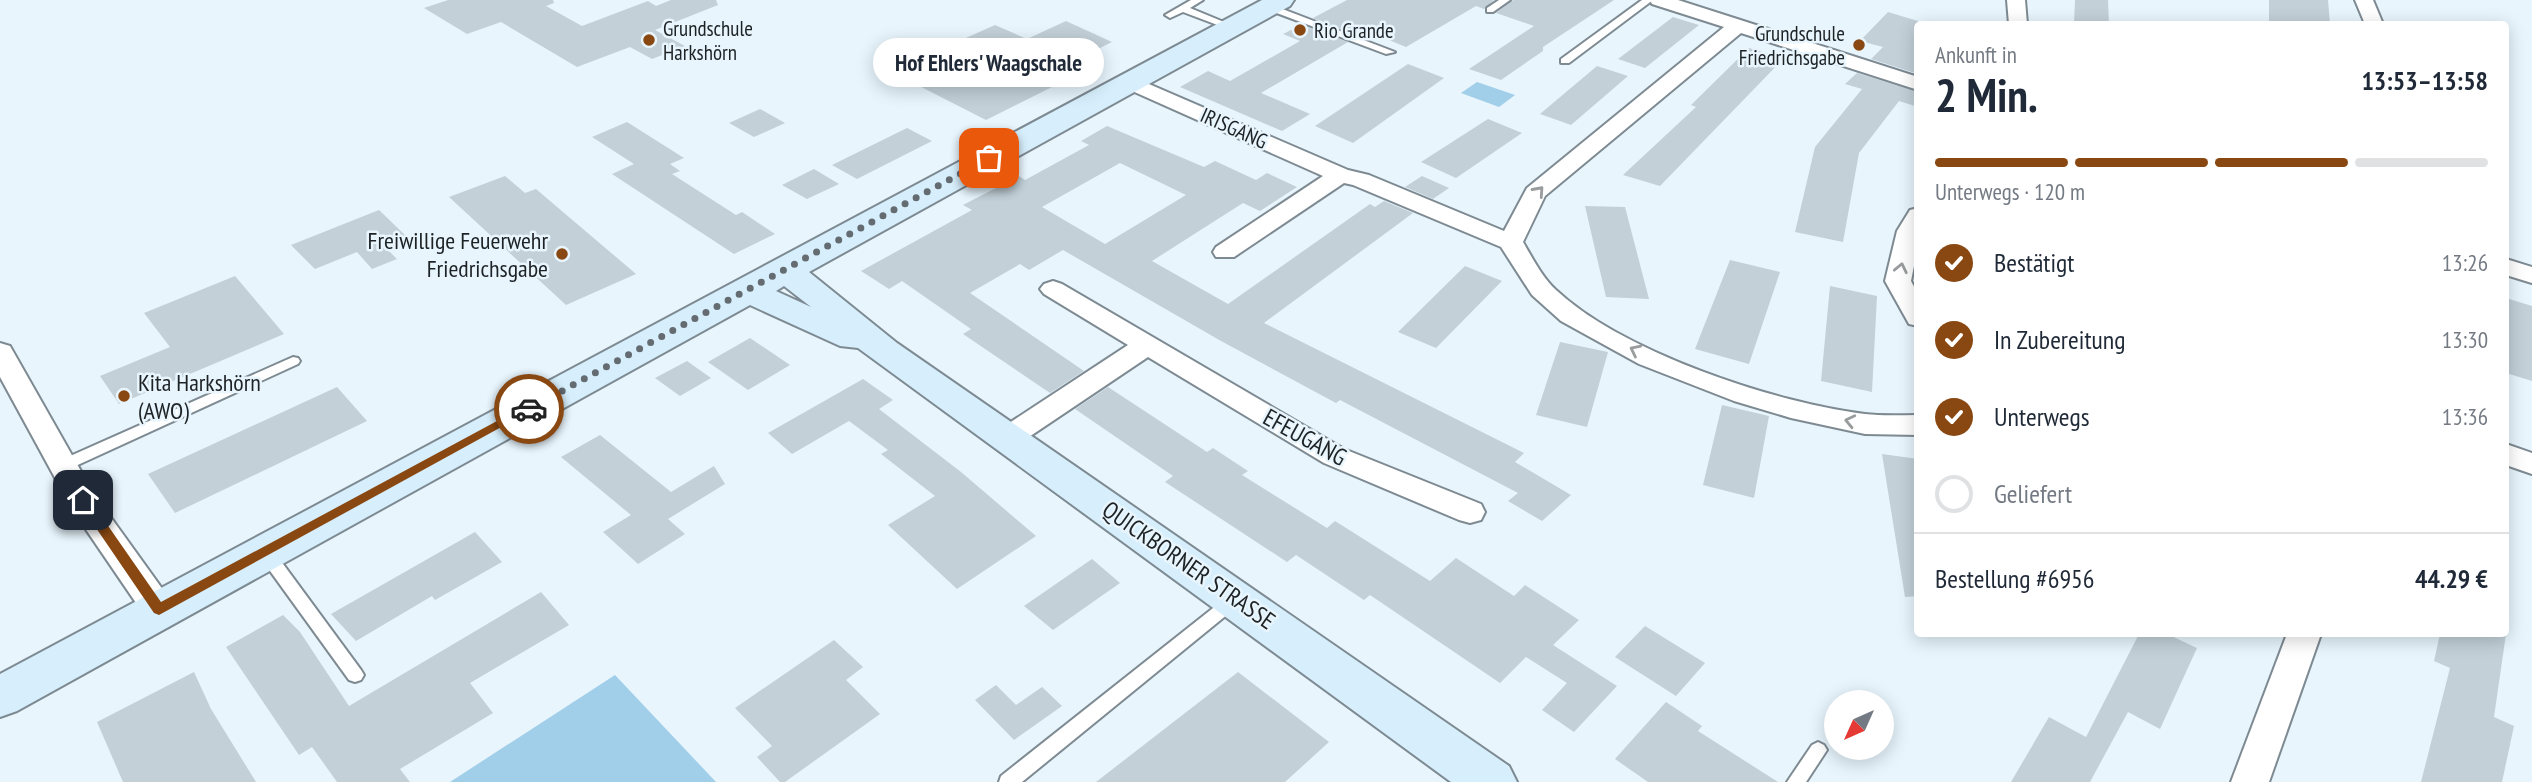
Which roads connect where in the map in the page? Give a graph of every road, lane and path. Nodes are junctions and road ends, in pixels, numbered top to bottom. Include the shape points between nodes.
1 (1198, 0) edge
2 (1505, 0) edge
3 (1648, 0) edge
4 (1659, 0) edge
5 (2016, 0) edge
6 (2364, 0) edge
7 (1275, 3) edge
8 (1182, 8) junction
9 (1490, 10) dead end
10 (1170, 15) dead end
11 (2018, 21) edge
12 (2373, 21) edge
13 (1739, 25) junction
14 (1231, 27) junction
15 (1390, 52) dead end
16 (1565, 61) dead end
17 (1128, 82) junction
18 (1914, 83) edge
19 (1340, 175) junction
20 (1914, 222) edge
21 (1511, 242) junction
22 (1226, 252) dead end
23 (2509, 268) edge
24 (2532, 275) edge
25 (766, 280) junction
26 (1053, 289) dead end
27 (1914, 311) edge
28 (1148, 345) junction
29 (0, 352) edge
30 (293, 361) dead end
31 (1914, 425) edge
32 (1007, 438) junction
33 (2509, 455) edge
34 (2532, 464) edge
35 (64, 465) junction
36 (1470, 512) dead end
37 (265, 551) junction
38 (1236, 598) junction
39 (159, 610) junction
40 (2303, 637) edge
41 (355, 675) dead end
42 (0, 697) edge
43 (1818, 750) dead end
44 (1007, 782) edge
45 (1491, 782) edge
46 (1796, 782) edge
47 (2250, 782) edge

1 - 8 lane
2 - 9 lane
3 - 16 lane
4 - 13 street
5 - 11 street
6 - 12 street
7 - 14 main road
7 - 15 lane
8 - 10 lane
8 - 14 lane
13 - 18 street
21 -> 13 street via 1535,193
14 - 17 main road
17 - 19 street, IRISGANG
17 - 25 main road
19 - 21 street, IRISGANG
19 - 22 street
27 -> 20 street via 1898,281
31 -> 21 street via 1864,424 1791,407 1651,358 1593,330 1547,297
23 - 24 street
25 - 32 main road, QUICKBORNER STRASSE via 779,307 884,351
25 - 37 main road
26 - 28 street, EFEUGANG
28 - 32 street
28 - 36 street, EFEUGANG via 1334,456
29 - 35 street
30 - 35 lane
32 - 38 main road, QUICKBORNER STRASSE
33 - 34 street
35 - 39 street
37 - 39 main road
37 - 41 lane
38 - 44 lane
38 - 45 main road, QUICKBORNER STRASSE
39 - 42 main road
40 - 47 street
43 - 46 lane

